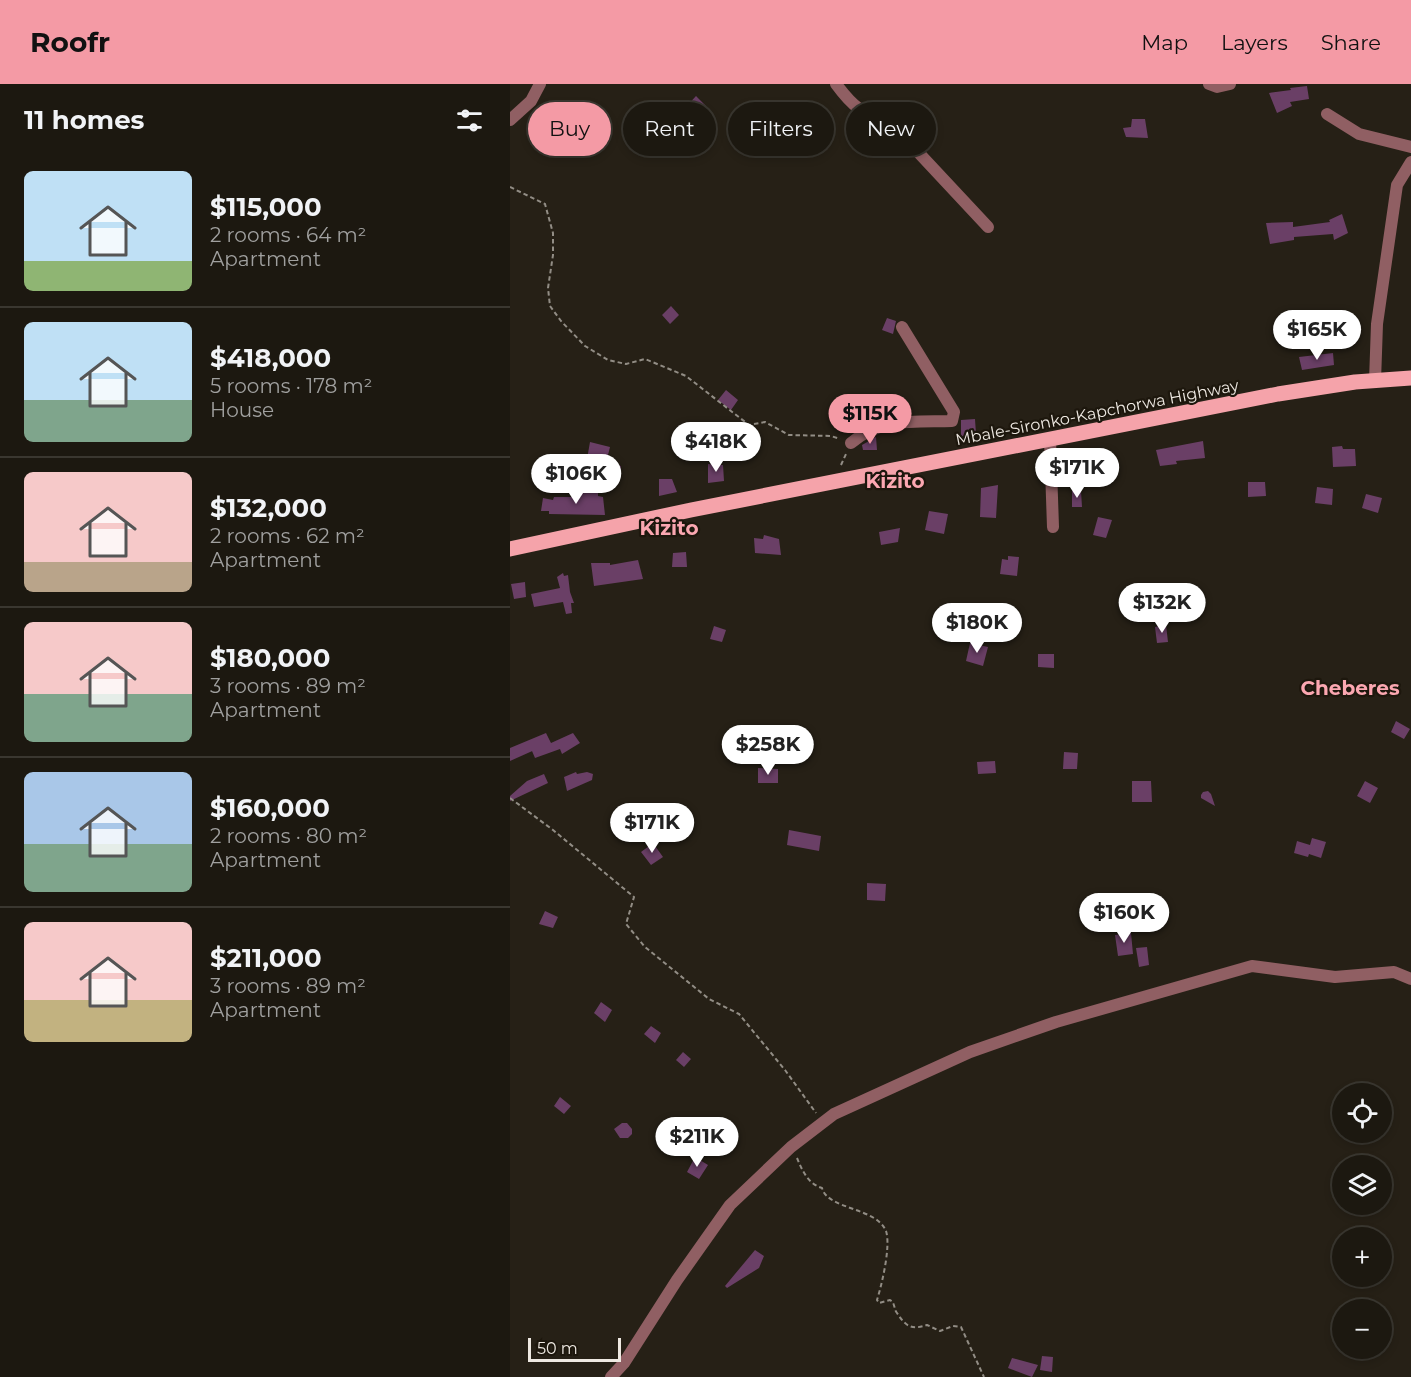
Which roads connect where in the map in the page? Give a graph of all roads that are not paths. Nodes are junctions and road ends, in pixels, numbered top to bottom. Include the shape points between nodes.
1 (540, 84) edge
2 (836, 84) edge
3 (1209, 84) edge
4 (1230, 84) edge
5 (1327, 114) dead end
6 (510, 120) edge
7 (1411, 147) edge
8 (1411, 162) edge
9 (988, 227) dead end
10 (902, 327) dead end
11 (1411, 378) edge
12 (1375, 381) junction
13 (1050, 439) junction
14 (851, 443) road end
15 (1053, 527) dead end
16 (510, 549) edge
17 (1411, 979) edge
18 (611, 1377) edge

1 - 6 street via 531,101
2 - 9 street via 851,104 889,121
3 - 4 street
5 - 7 street via 1359,134
8 - 12 street via 1397,185 1377,324
10 - 14 street via 954,412 952,421 882,424
11 - 12 main road, Mbale-Sironko-Kapchorwa Highway
12 - 13 main road, Mbale-Sironko-Kapchorwa Highway via 1278,394
13 - 15 street
13 - 16 main road, Mbale-Sironko-Kapchorwa Highway
17 - 18 street via 1394,972 1335,977 1252,966 970,1052 834,1114 791,1147 730,1205

